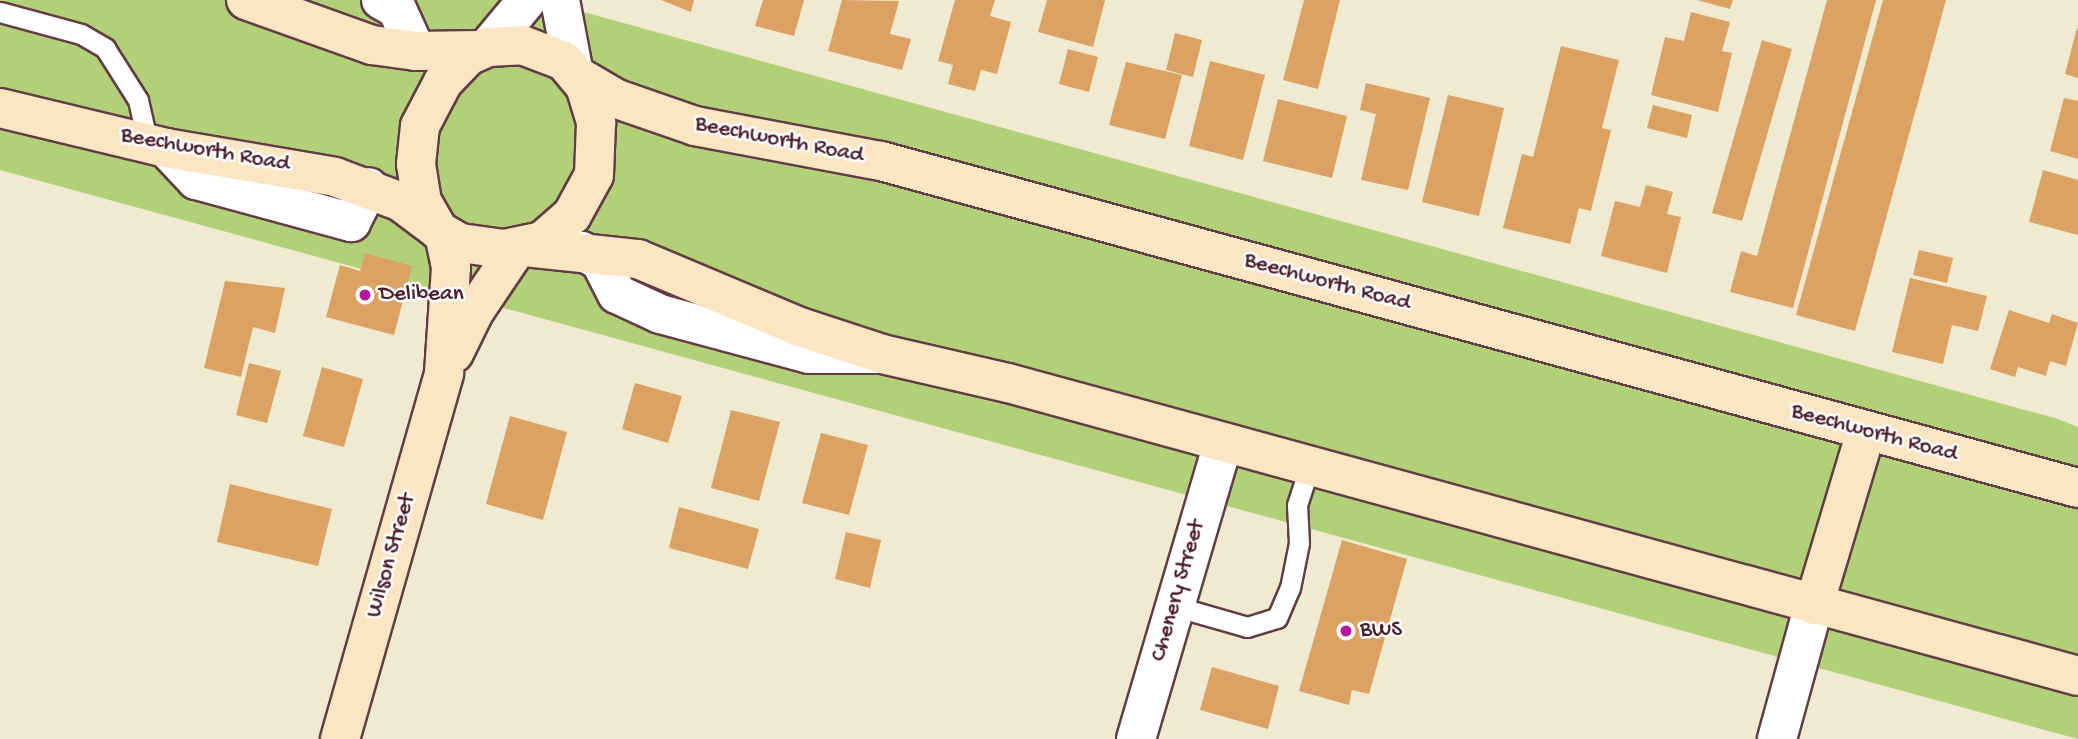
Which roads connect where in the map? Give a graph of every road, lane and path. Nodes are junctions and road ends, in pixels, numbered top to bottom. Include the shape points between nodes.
1 (246, 0) edge
2 (381, 0) edge
3 (527, 0) edge
4 (560, 0) edge
5 (0, 12) edge
6 (483, 49) junction
7 (416, 51) junction
8 (576, 73) junction
9 (0, 108) edge
10 (157, 146) junction
11 (441, 233) junction
12 (521, 248) junction
13 (444, 373) junction
14 (1866, 432) junction
15 (1223, 443) junction
16 (1309, 468) junction
17 (2078, 488) edge
18 (1814, 605) junction
19 (1174, 606) junction
20 (2078, 677) edge
21 (340, 739) edge
22 (1136, 739) edge
23 (1777, 739) edge

1 - 7 main road via 355,41
2 - 7 street via 397,9
3 - 6 street
4 - 8 street
5 - 10 lane via 81,34 106,48 138,100
6 - 7 main road
6 - 8 main road via 534,47
6 - 11 main road via 443,82 420,126 416,149 419,189
8 - 12 main road via 596,123 594,175 563,224
8 - 14 main road, Beechworth Road via 626,102 695,126 881,161
9 - 10 main road, Beechworth Road
10 - 11 main road, Beechworth Road via 301,168 369,187 413,209
11 - 12 main road via 479,247
11 - 13 main road, Wilson Street via 452,267
12 - 13 main road, Wilson Street via 474,312
12 - 15 main road via 582,251 660,267 800,327 882,354
13 - 21 main road, Wilson Street
14 - 17 main road, Beechworth Road
14 - 18 main road
15 - 16 main road
15 - 19 street, Chenery Street
16 - 18 main road
16 - 19 lane via 1297,505 1299,543 1290,588 1277,618 1247,627
18 - 20 main road
18 - 23 street
19 - 22 street, Chenery Street

